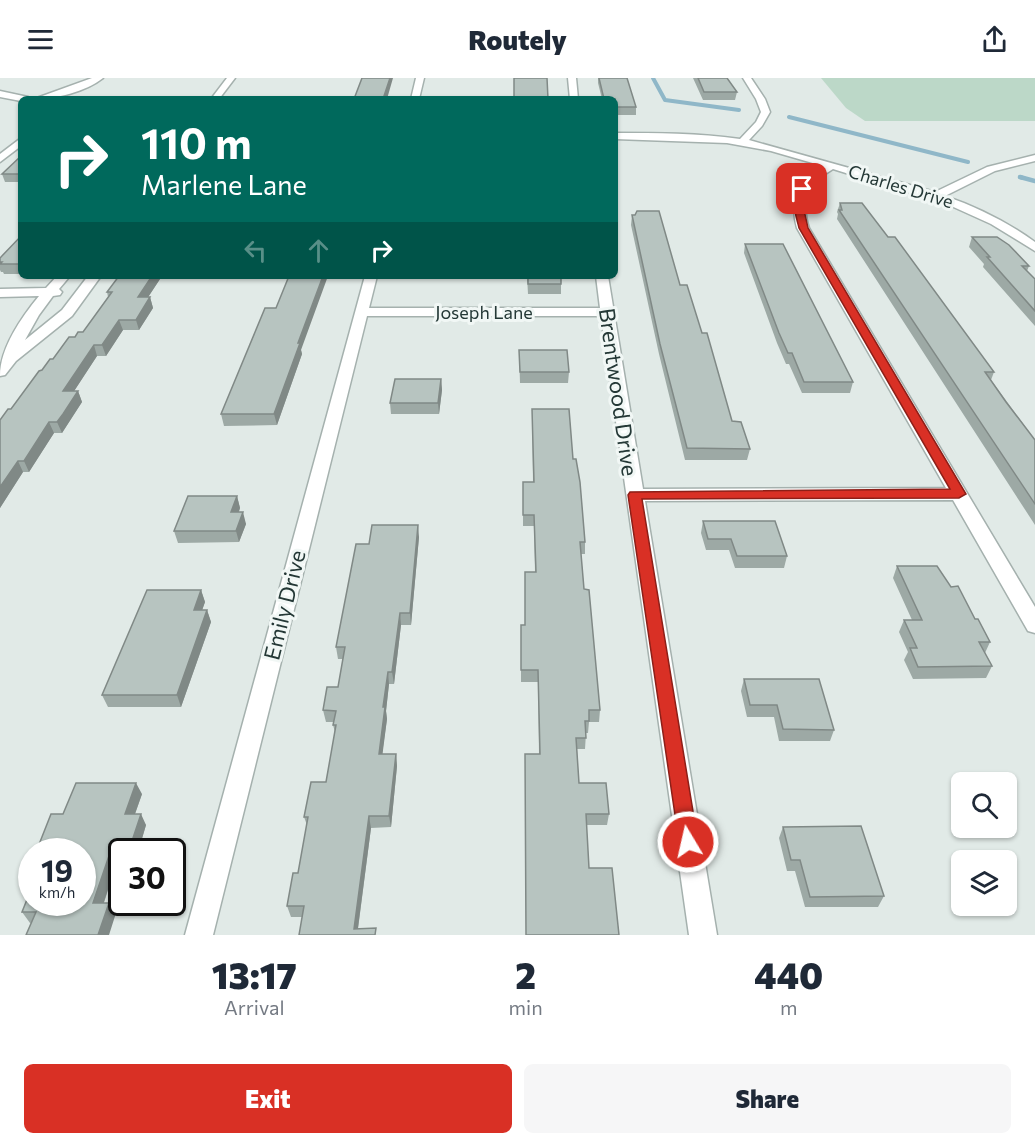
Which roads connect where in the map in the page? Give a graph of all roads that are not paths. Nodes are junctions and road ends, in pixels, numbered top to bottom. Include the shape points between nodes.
1 (99, 78) edge
2 (231, 78) edge
3 (420, 78) edge
4 (572, 78) edge
5 (747, 78) edge
6 (0, 93) edge
7 (49, 96) edge
8 (217, 96) edge
9 (416, 96) edge
10 (574, 96) edge
11 (18, 97) edge
12 (618, 136) edge
13 (742, 142) junction
14 (18, 144) edge
15 (1035, 158) edge
16 (0, 159) edge
17 (832, 165) junction
18 (937, 195) junction
19 (1035, 247) edge
20 (61, 279) edge
21 (93, 279) edge
22 (370, 279) edge
23 (602, 279) edge
24 (0, 292) edge
25 (48, 292) junction
26 (84, 292) junction
27 (361, 312) junction
28 (607, 312) junction
29 (11, 358) junction
30 (0, 372) edge
31 (959, 494) junction
32 (634, 495) junction
33 (1035, 625) edge
34 (199, 935) edge
35 (703, 935) edge

1 - 7 street
2 - 8 street
3 - 9 street
4 - 10 street
5 - 13 street via 766,114
6 - 11 street
12 - 13 street, Charles Drive via 688,136
13 - 17 street, Charles Drive
14 - 16 street
15 - 18 street via 991,169
17 - 18 street, Charles Drive
17 - 31 street via 802,189 798,201 800,222
18 - 19 street, Charles Drive via 980,212
20 - 25 street
21 - 26 street
22 - 27 street, Emily Drive
23 - 28 street, Brentwood Drive
24 - 25 street
25 - 26 street
25 - 29 street via 21,329
26 - 29 street via 55,324
27 - 28 street, Joseph Lane
27 - 34 street, Emily Drive
28 - 32 street, Brentwood Drive
29 - 30 street
31 - 32 street
31 - 33 street
32 - 35 street, Brentwood Drive

